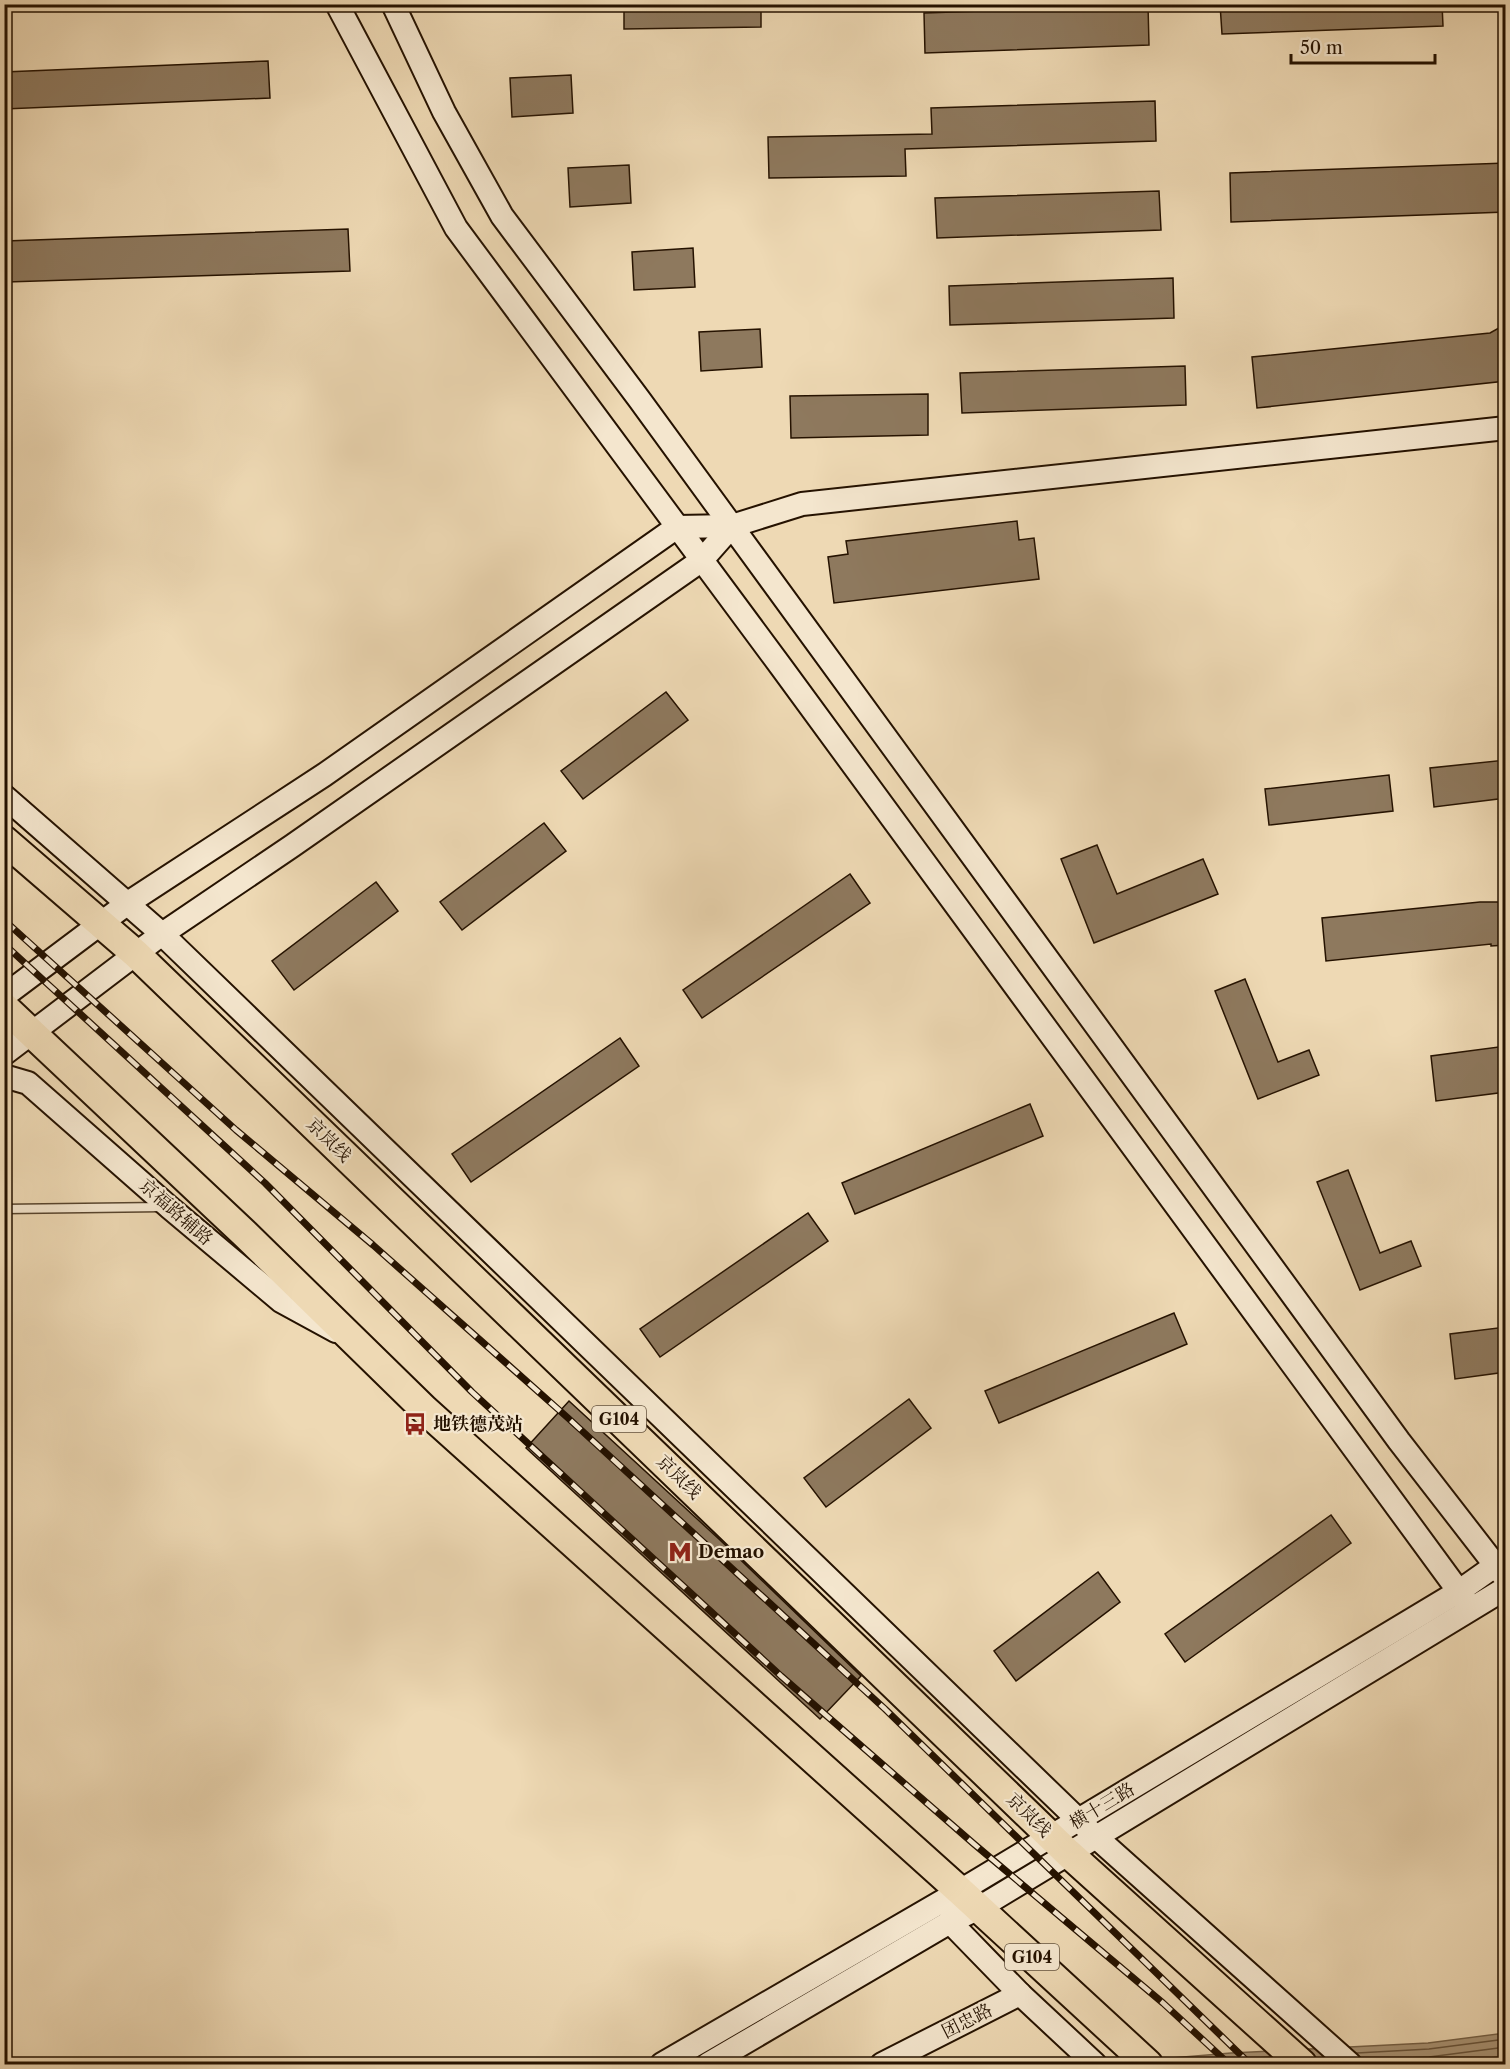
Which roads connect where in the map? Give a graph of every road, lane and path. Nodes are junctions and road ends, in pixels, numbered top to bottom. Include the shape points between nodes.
1 (337, 4) edge
2 (393, 4) edge
3 (1506, 428) edge
4 (732, 526) junction
5 (677, 527) junction
6 (702, 560) junction
7 (4, 796) edge
8 (4, 840) edge
9 (128, 903) junction
10 (100, 923) junction
11 (162, 934) junction
12 (136, 954) junction
13 (4, 996) edge
14 (4, 1007) edge
15 (33, 1033) junction
16 (4, 1054) edge
17 (4, 1076) edge
18 (169, 1207) junction
19 (4, 1209) edge
20 (354, 1341) junction
21 (1502, 1567) edge
22 (1506, 1588) edge
23 (1465, 1600) junction
24 (1078, 1820) junction
25 (1096, 1837) junction
26 (1059, 1844) junction
27 (970, 1899) junction
28 (950, 1922) junction
29 (1020, 1994) junction
30 (662, 2064) edge
31 (708, 2064) edge
32 (882, 2064) edge
33 (1095, 2064) edge
34 (1148, 2064) edge
35 (1302, 2064) edge
36 (1350, 2064) edge

1 - 5 street via 456,228
2 - 4 street via 444,112 502,216
3 - 4 street via 802,504
4 - 5 street
4 - 6 street
4 - 21 street via 1399,1441
5 - 6 street
5 - 9 street via 324,775
6 - 11 street
6 - 23 street
7 - 9 street
8 - 10 highway, 京岚线 / G104
9 - 10 street
9 - 11 street
10 - 12 highway, 京岚线 / G104
10 - 13 street
11 - 12 street
11 - 24 street
12 - 15 street
12 - 26 highway, 京岚线 / G104
14 - 15 highway, G104
15 - 16 street
15 - 20 highway, G104
17 - 18 street, 京福路辅路 via 28,1083
18 - 19 lane
18 - 20 street, 京福路辅路 via 281,1301
20 - 27 highway, G104 via 434,1418
21 - 23 street, 横十三路
22 - 23 street, 横十三路
23 - 24 street, 横十三路
23 - 25 street, 横十三路
24 - 25 street
24 - 26 street, 横十三路
25 - 26 street, 横十三路
25 - 36 street
26 - 27 street, 横十三路
26 - 35 highway, 京岚线 / G104
27 - 28 street
27 - 30 street, 横十三路
27 - 34 highway, G104
28 - 29 street
28 - 31 street
29 - 32 street, 团忠路
29 - 33 street

